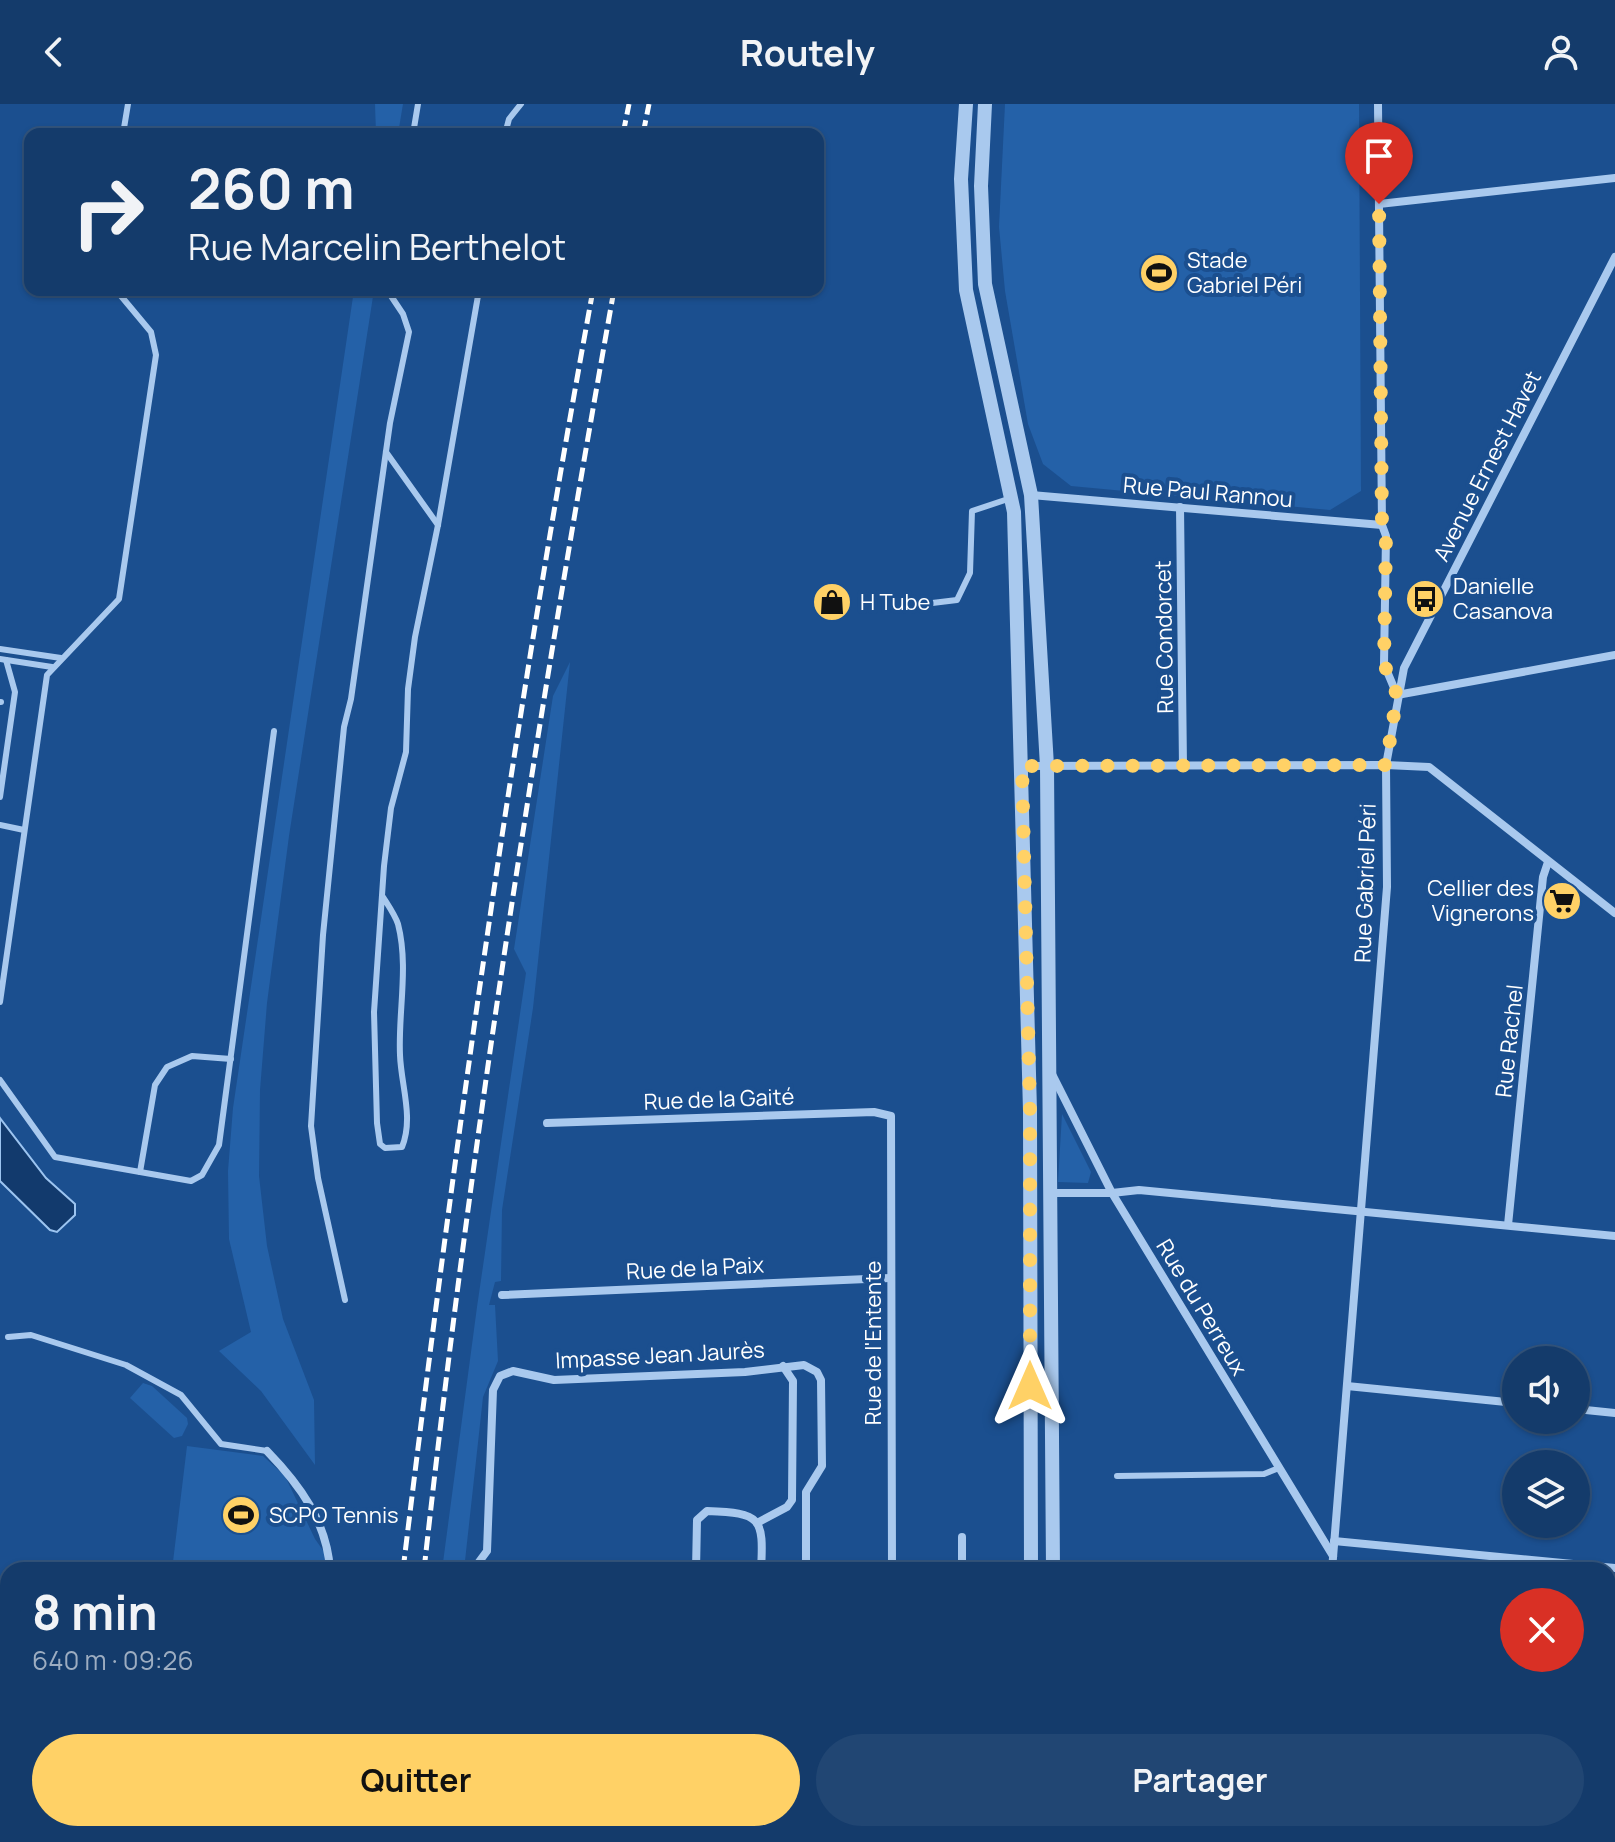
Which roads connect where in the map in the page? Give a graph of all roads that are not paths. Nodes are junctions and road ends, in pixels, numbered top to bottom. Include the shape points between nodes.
1 (128, 104) edge
2 (418, 104) edge
3 (521, 104) edge
4 (966, 104) edge
5 (985, 104) edge
6 (1378, 104) edge
7 (124, 128) edge
8 (414, 128) edge
9 (507, 128) edge
10 (1615, 178) edge
11 (1379, 204) junction
12 (1615, 257) edge
13 (121, 296) edge
14 (391, 296) edge
15 (478, 296) edge
16 (386, 452) junction
17 (1031, 495) junction
18 (1011, 498) junction
19 (1180, 507) junction
20 (438, 525) junction
21 (1382, 525) junction
22 (924, 604) dead end
23 (0, 649) edge
24 (1615, 655) edge
25 (61, 658) junction
26 (3, 660) edge
27 (52, 668) junction
28 (1397, 695) junction
29 (274, 731) dead end
30 (1386, 765) junction
31 (1022, 766) junction
32 (1047, 766) junction
33 (1183, 766) junction
34 (0, 797) edge
35 (0, 825) edge
36 (24, 830) junction
37 (1548, 862) junction
38 (383, 897) junction
39 (1615, 913) edge
40 (0, 1002) edge
41 (231, 1059) junction
42 (1050, 1070) junction
43 (0, 1080) edge
44 (891, 1116) joint
45 (547, 1123) dead end
46 (140, 1172) junction
47 (1051, 1193) junction
48 (1112, 1193) junction
49 (1360, 1212) junction
50 (1508, 1225) junction
51 (1615, 1236) edge
52 (890, 1278) junction
53 (502, 1295) dead end
54 (345, 1300) dead end
55 (8, 1337) dead end
56 (783, 1366) junction
57 (1347, 1386) junction
58 (1502, 1402) edge
59 (1590, 1410) edge
60 (1615, 1413) edge
61 (267, 1451) joint
62 (1279, 1468) junction
63 (1117, 1476) dead end
64 (757, 1523) junction
65 (962, 1537) dead end
66 (1334, 1541) junction
67 (1333, 1557) junction
68 (329, 1562) edge
69 (479, 1562) edge
70 (696, 1562) edge
71 (761, 1562) edge
72 (806, 1562) edge
73 (892, 1562) edge
74 (962, 1562) edge
75 (1031, 1562) edge
76 (1053, 1562) edge
77 (1333, 1562) edge
78 (1541, 1562) edge

1 - 7 lane
2 - 8 lane
3 - 9 lane
4 - 18 street via 961,179 966,290
5 - 17 street via 985,284
6 - 11 street, Rue Gabriel Péri
10 - 11 street
11 - 21 street, Rue Gabriel Péri
12 - 28 street, Avenue Ernest Havet via 1404,668
13 - 25 lane via 151,332 156,355 119,599
14 - 16 lane via 409,332
15 - 20 lane
16 - 20 lane
16 - 54 lane via 344,727 311,1126
17 - 19 street, Rue Paul Rannou
17 - 32 street
18 - 22 lane via 972,511 970,573 957,600
18 - 31 street
19 - 21 street, Rue Paul Rannou
19 - 33 street, Rue Condorcet
20 - 38 lane via 415,637 406,752 391,808
21 - 28 street, Rue Gabriel Péri via 1384,664
23 - 25 lane
24 - 28 street
25 - 27 lane
26 - 27 lane
26 - 34 lane via 13,677 15,701
27 - 36 lane
28 - 30 street, Rue Gabriel Péri
29 - 41 lane
30 - 33 street
30 - 37 street via 1429,767
30 - 49 street, Rue Gabriel Péri via 1387,887
31 - 32 street
31 - 75 street via 1030,1111
32 - 33 street
32 - 42 street
35 - 36 lane
36 - 40 lane
37 - 39 street
37 - 50 street, Rue Rachel
38 - 38 lane via 397,923 402,958 400,1053 408,1114 407,1135 402,1147 395,1149 380,1144 377,1123 374,1012
41 - 46 lane via 192,1056 167,1067 155,1085
41 - 46 lane via 219,1145 202,1175 191,1181
42 - 47 street
42 - 48 street, Rue du Perreux
43 - 46 lane via 55,1157
44 - 45 street, Rue de la Gaité via 874,1112
44 - 52 street, Rue de l'Entente
47 - 48 street
47 - 76 street
48 - 49 street via 1139,1190
48 - 62 street, Rue du Perreux
49 - 50 street
49 - 57 street, Rue Gabriel Péri
50 - 51 street
52 - 53 street, Rue de la Paix
52 - 73 street, Rue de l'Entente
55 - 61 lane via 31,1335 126,1365 181,1395 221,1444
56 - 64 street via 793,1381 792,1500
56 - 69 street, Impasse Jean Jaurès via 554,1380 513,1371 500,1376 493,1390 487,1551
56 - 72 street, Impasse Jean Jaurès via 804,1365 821,1380 822,1466 806,1492
57 - 58 street
57 - 66 street, Rue Gabriel Péri
59 - 60 street
61 - 68 street via 291,1475 316,1516
62 - 63 lane via 1264,1474
62 - 67 street, Rue du Perreux
64 - 70 street via 743,1512 707,1511 697,1520
64 - 71 street via 763,1534
65 - 74 street
66 - 67 street, Rue Gabriel Péri
66 - 78 street
67 - 77 street, Rue Gabriel Péri

